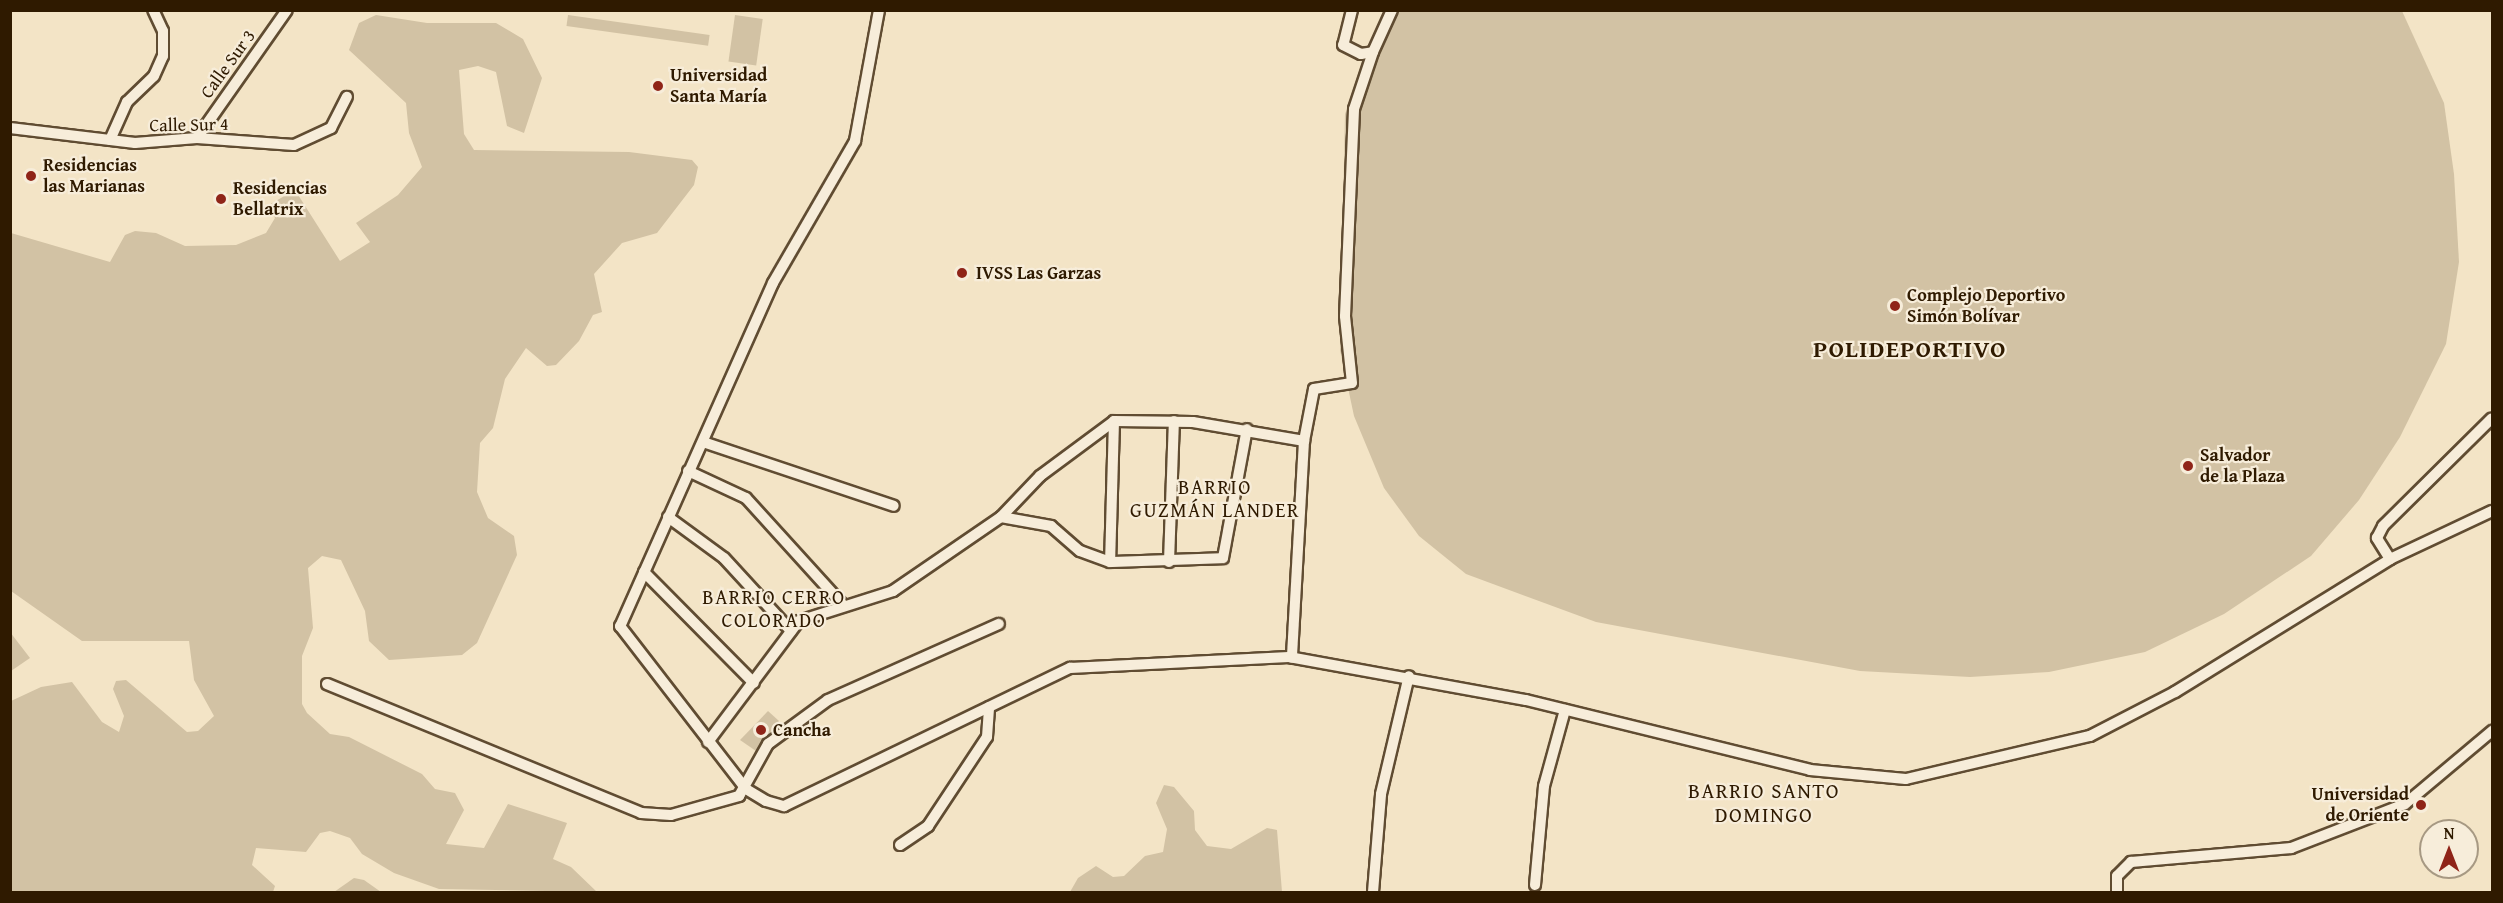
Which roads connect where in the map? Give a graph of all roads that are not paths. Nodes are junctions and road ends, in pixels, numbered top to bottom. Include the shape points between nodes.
1 (153, 10) edge
2 (287, 10) edge
3 (879, 10) edge
4 (1352, 10) edge
5 (1392, 10) edge
6 (1373, 52) junction
7 (347, 97) dead end
8 (10, 128) edge
9 (197, 138) junction
10 (110, 140) junction
11 (2493, 418) edge
12 (1114, 421) junction
13 (1174, 421) junction
14 (1247, 429) junction
15 (1304, 441) junction
16 (703, 442) junction
17 (688, 471) junction
18 (894, 506) dead end
19 (2493, 511) edge
20 (668, 517) junction
21 (1000, 517) junction
22 (2390, 559) junction
23 (1110, 562) junction
24 (1169, 562) junction
25 (644, 572) junction
26 (842, 604) junction
27 (999, 624) dead end
28 (791, 631) junction
29 (1292, 658) junction
30 (1408, 676) junction
31 (754, 683) junction
32 (327, 684) dead end
33 (989, 706) junction
34 (1565, 710) junction
35 (2493, 730) edge
36 (708, 742) junction
37 (746, 789) junction
38 (900, 845) dead end
39 (1535, 885) dead end
40 (1373, 892) edge
41 (2117, 892) edge

1 - 10 street via 163,31 163,56 154,76 127,102
2 - 9 street, Calle Sur 3
3 - 16 street via 855,141 772,283
4 - 6 street via 1343,45 1354,54
5 - 6 street
6 - 15 street via 1354,110 1345,316 1352,383 1314,389
7 - 9 street, Calle Sur 4 via 332,128 306,142
8 - 10 street, Calle Sur 4
9 - 10 street, Calle Sur 4
11 - 22 street via 2384,526 2377,538
12 - 13 street
12 - 21 street via 1040,476
12 - 23 street
13 - 14 street
13 - 24 street
14 - 15 street
14 - 24 street via 1223,558
15 - 29 street
16 - 17 street
16 - 18 street
17 - 20 street
17 - 26 street via 746,498
19 - 22 street
20 - 25 street
20 - 28 street via 724,558
21 - 23 street via 1051,526 1080,551
21 - 26 street via 893,591
22 - 34 street via 2175,692 2090,736 1906,779 1810,770
23 - 24 street
25 - 31 street
25 - 36 street via 622,618 623,634
26 - 28 street via 812,613
27 - 37 street via 828,700 795,720 768,744 752,768
28 - 31 street
29 - 30 street
29 - 33 street via 1094,664 1047,677
30 - 34 street
30 - 40 street via 1381,794
31 - 36 street
32 - 37 street via 641,813 671,815 729,800
33 - 37 street via 784,806
33 - 38 street via 987,737 928,826
34 - 39 street via 1544,786
35 - 41 street via 2405,804 2291,848 2132,862 2117,876
36 - 37 street

